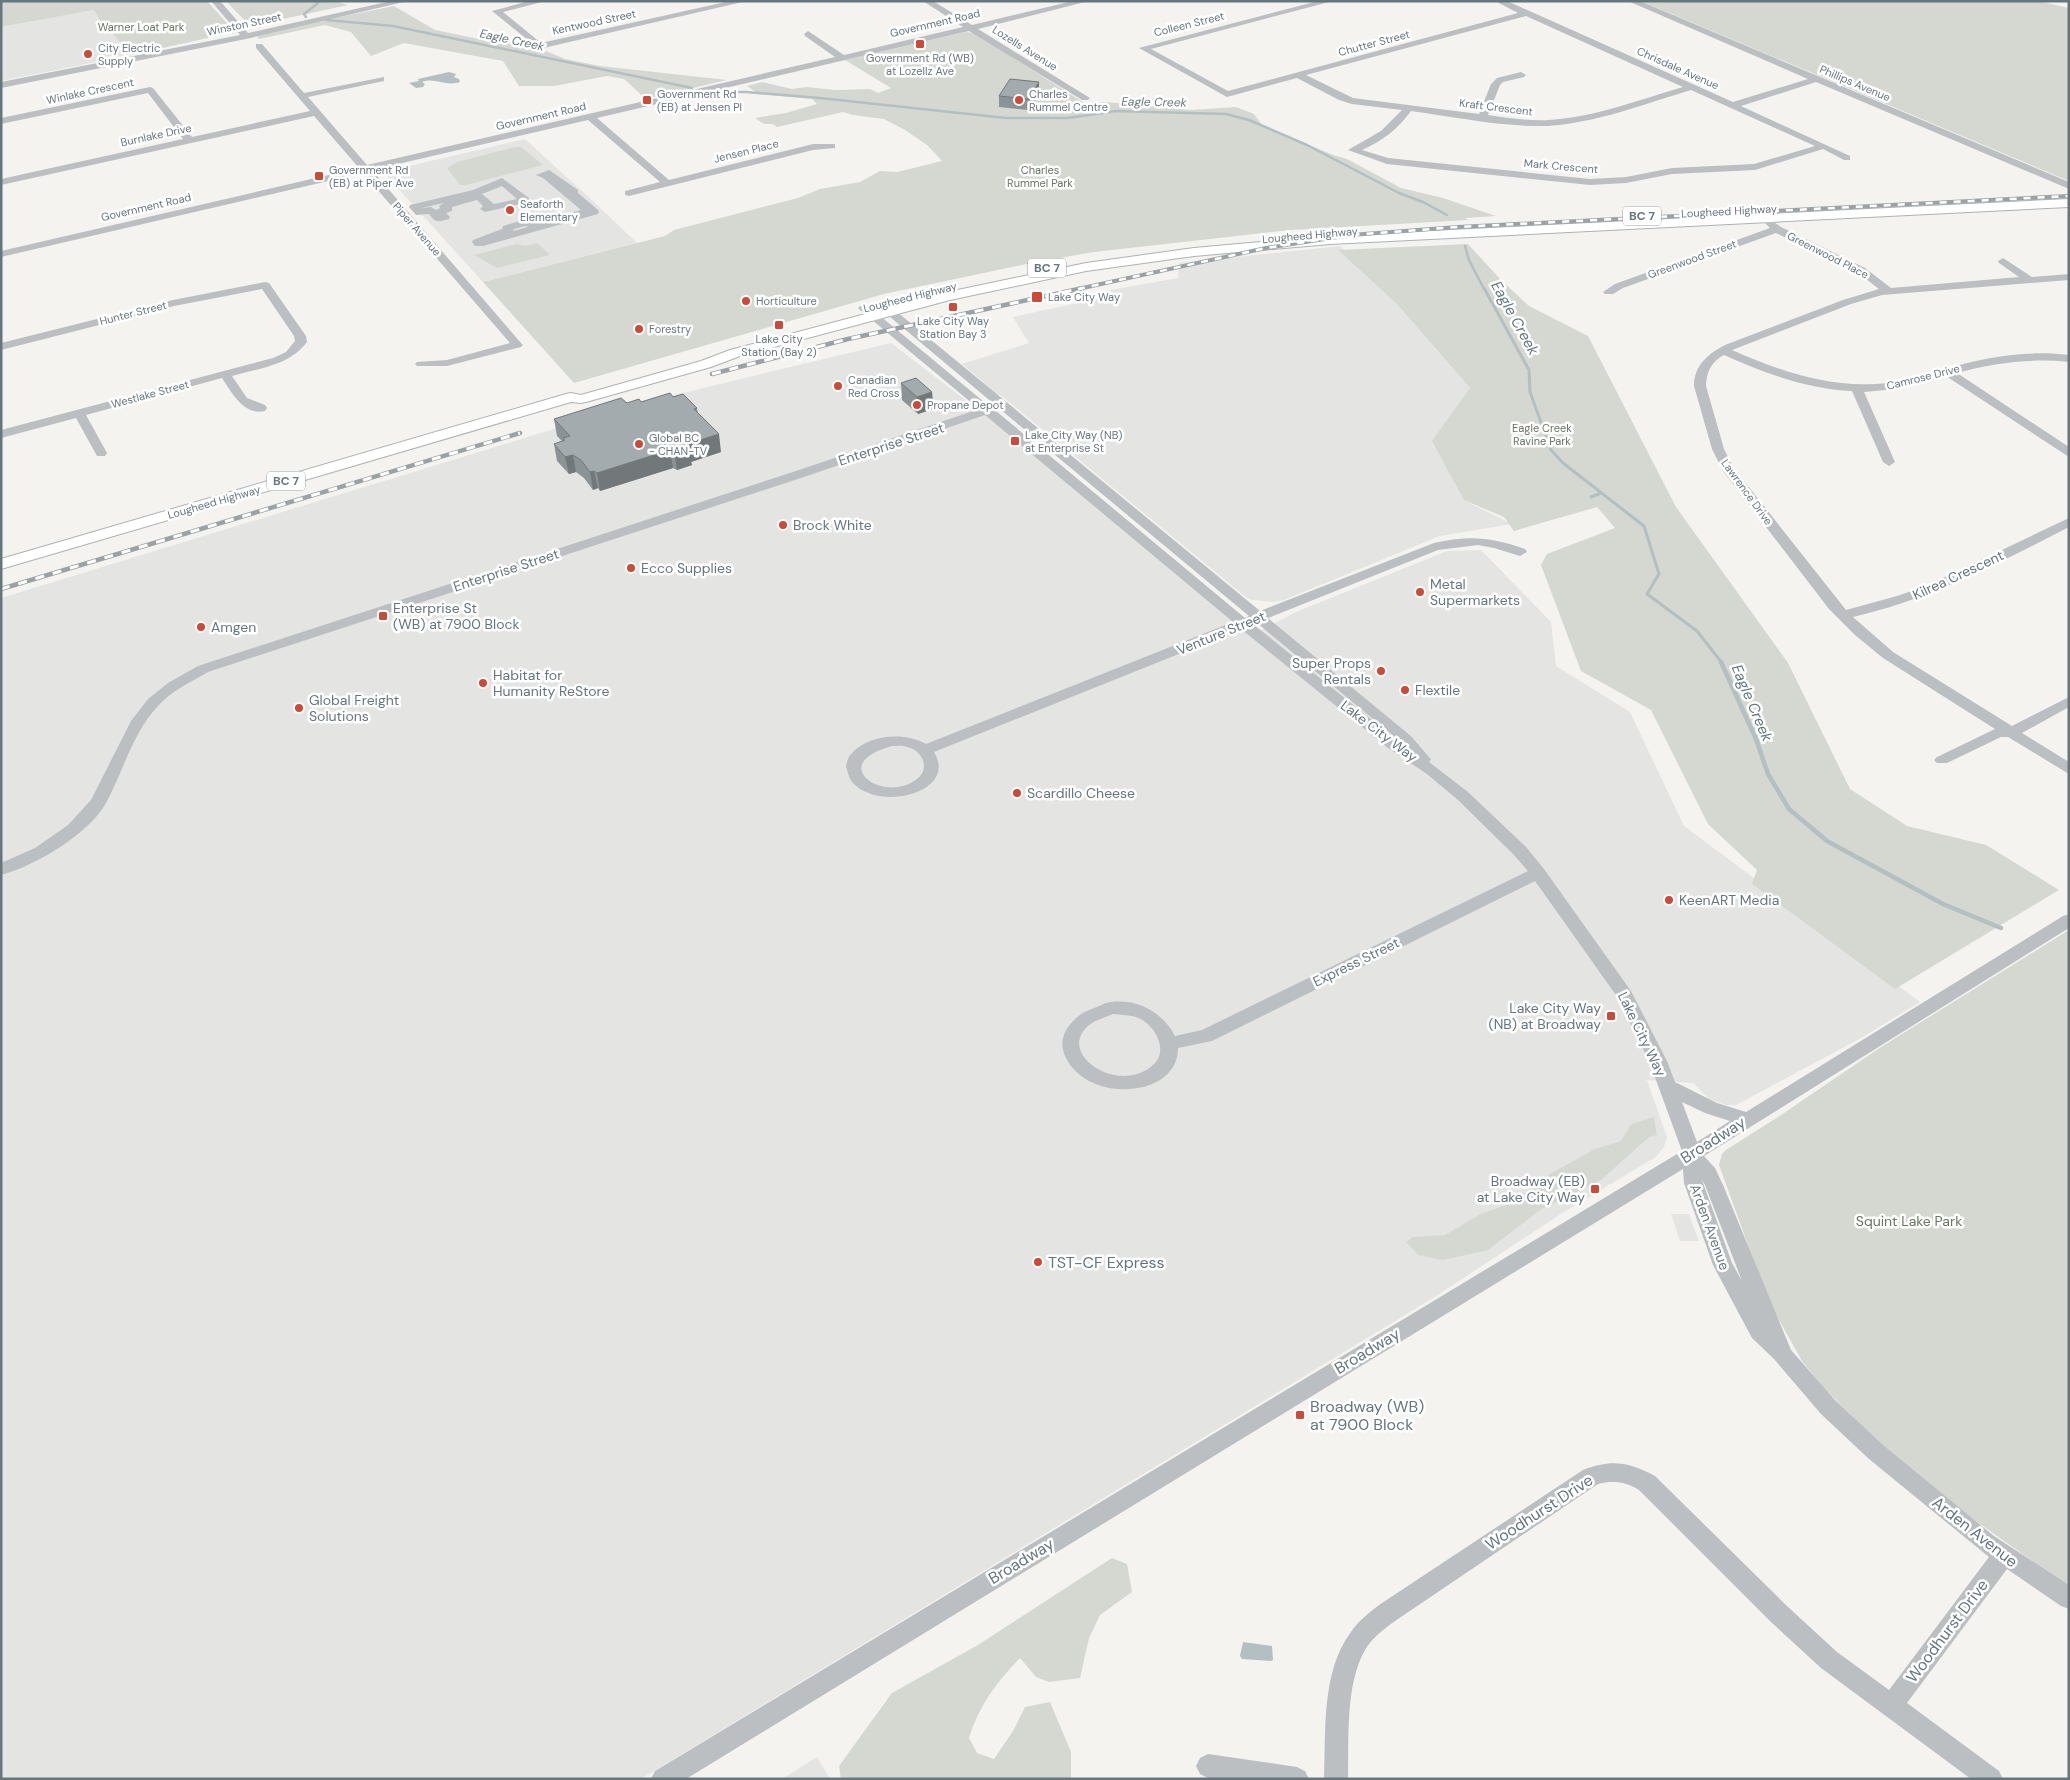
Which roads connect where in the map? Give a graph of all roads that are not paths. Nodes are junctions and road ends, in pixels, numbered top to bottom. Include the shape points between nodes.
1 (215, 1) edge
2 (404, 1) edge
3 (542, 1) edge
4 (743, 1) edge
5 (927, 1) edge
6 (1085, 1) edge
7 (1329, 1) edge
8 (1499, 1) edge
9 (1632, 1) edge
10 (1526, 13) junction
11 (971, 28) junction
12 (808, 34) dead end
13 (246, 36) junction
14 (258, 46) dead end
15 (843, 58) junction
16 (1298, 75) junction
17 (1521, 75) dead end
18 (382, 79) dead end
19 (1816, 79) junction
20 (1, 85) edge
21 (1692, 87) junction
22 (1227, 94) joint
23 (302, 96) junction
24 (1085, 98) dead end
25 (1733, 105) junction
26 (1408, 108) junction
27 (316, 113) junction
28 (590, 117) junction
29 (1482, 117) junction
30 (1, 121) edge
31 (190, 141) junction
32 (832, 146) dead end
33 (1824, 146) junction
34 (1847, 158) dead end
35 (365, 170) junction
36 (1, 182) edge
37 (668, 184) junction
38 (2069, 186) edge
39 (630, 193) dead end
40 (2069, 194) edge
41 (525, 200) joint
42 (2069, 203) edge
43 (594, 212) joint
44 (1766, 219) junction
45 (1777, 229) junction
46 (1, 254) edge
47 (2003, 261) dead end
48 (2069, 277) edge
49 (2028, 279) junction
50 (1889, 291) junction
51 (1609, 292) dead end
52 (886, 307) junction
53 (873, 316) junction
54 (1, 346) edge
55 (296, 348) joint
56 (1724, 350) junction
57 (2069, 359) edge
58 (421, 364) dead end
59 (1947, 372) junction
60 (225, 374) junction
61 (1857, 389) junction
62 (571, 397) junction
63 (1003, 405) junction
64 (261, 408) dead end
65 (987, 412) junction
66 (79, 413) junction
67 (1, 434) edge
68 (102, 453) dead end
69 (2069, 453) edge
70 (1889, 462) dead end
71 (2069, 522) edge
72 (1520, 552) dead end
73 (1, 564) edge
74 (1842, 615) junction
75 (1260, 617) junction
76 (1244, 624) junction
77 (2069, 701) edge
78 (2010, 732) junction
79 (925, 750) junction
80 (1942, 760) dead end
81 (2069, 769) edge
82 (1432, 771) junction
83 (1, 870) edge
84 (1538, 873) junction
85 (2069, 920) edge
86 (1170, 1043) junction
87 (1667, 1086) junction
88 (1746, 1119) junction
89 (1692, 1154) junction
90 (2004, 1555) junction
91 (2069, 1598) edge
92 (1891, 1706) junction
93 (1208, 1766) dead end
94 (663, 1779) edge
95 (1297, 1779) edge
96 (1336, 1779) edge
97 (1990, 1779) edge

1 - 13 street
2 - 13 street, Winston Street
3 - 4 street, Kentwood Street via 496,11 539,46
5 - 11 street, Lozells Avenue
6 - 11 street, Government Road
7 - 22 street, Colleen Street via 1143,48
8 - 10 street, Chrisdale Avenue
9 - 19 street, Phillips Avenue
10 - 16 street, Chutter Street
10 - 21 street, Chrisdale Avenue
11 - 15 street, Government Road
11 - 24 street, Lozells Avenue
12 - 15 street
13 - 20 street, Winston Street
14 - 23 street, Piper Avenue
15 - 28 street, Government Road
16 - 22 street, Chutter Street
16 - 26 street, Kraft Crescent via 1342,98
17 - 29 street via 1496,84
18 - 23 street
19 - 25 street
19 - 38 street, Phillips Avenue
21 - 25 street, Chrisdale Avenue
21 - 29 street, Kraft Crescent via 1568,122 1527,123
23 - 27 street, Piper Avenue
25 - 33 street, Chrisdale Avenue
26 - 29 street, Kraft Crescent
26 - 33 street, Mark Crescent via 1396,125 1383,135 1353,150 1387,161 1611,182 1672,171 1755,167
27 - 31 street, Burnlake Drive
27 - 35 street, Piper Avenue
28 - 35 street, Government Road
28 - 37 street
30 - 31 street, Winlake Crescent via 150,90
31 - 36 street, Burnlake Drive
32 - 37 street, Jensen Place via 813,147
33 - 34 street, Chrisdale Avenue
35 - 46 street, Government Road
35 - 58 street, Piper Avenue via 517,345 447,363
37 - 39 street, Jensen Place
40 - 52 main road, Lougheed Highway / BC 7 via 1312,233 1042,268
41 - 41 street via 485,208 490,206 479,196 444,206 448,209 439,212 445,217 438,219 432,210 420,213 414,207 480,191 502,181
42 - 44 main road, Lougheed Highway / BC 7
43 - 43 street via 479,244 477,242 496,237 498,233 509,230 507,228 539,222 536,219 543,217 549,222 589,211 541,175 549,173
44 - 45 street, Greenwood Place
44 - 52 main road, Lougheed Highway / BC 7 via 1330,240 1194,252 1041,276
45 - 50 street, Greenwood Place via 1854,266
45 - 51 street, Greenwood Street
47 - 49 street
48 - 49 street, Lawrence Drive
49 - 50 street, Lawrence Drive
50 - 56 street, Lawrence Drive via 1847,302
52 - 53 main road, Lougheed Highway / BC 7
52 - 63 street, Lake City Way
53 - 62 main road, Lougheed Highway / BC 7 via 575,392
53 - 62 main road, Lougheed Highway / BC 7 via 859,325 721,363 706,364 581,399
53 - 65 street, Lake City Way
54 - 55 street, Hunter Street via 265,284 300,336 301,342
55 - 60 street, Westlake Street via 276,360
56 - 61 street, Camrose Drive via 1790,376
56 - 74 street, Lawrence Drive via 1706,363 1700,386 1722,458 1739,485
57 - 59 street, Camrose Drive via 2034,357 1990,362
59 - 61 street, Camrose Drive via 1894,386
59 - 69 street
60 - 64 street via 243,401
60 - 66 street, Westlake Street
61 - 70 street
62 - 73 main road, Lougheed Highway / BC 7
63 - 65 street, Enterprise Street
63 - 75 street, Lake City Way
65 - 76 street, Lake City Way
65 - 83 street, Enterprise Street via 203,670 173,686 153,702 138,721 98,803 74,829 41,852
66 - 67 street, Westlake Street
66 - 68 street
71 - 74 street, Kilrea Crescent via 1937,587
72 - 75 street, Venture Street via 1476,540 1434,547
74 - 78 street, Lawrence Drive via 1888,655
75 - 76 street, Venture Street
75 - 82 street, Lake City Way via 1408,740
76 - 79 street, Venture Street
76 - 82 street, Lake City Way via 1393,745
77 - 78 street
78 - 80 street via 1998,733
78 - 81 street, Lawrence Drive
79 - 79 street via 905,741 880,742 860,753 852,770 863,785 874,790 907,790 924,782 930,774 933,766
82 - 84 street, Lake City Way via 1470,803
84 - 86 street, Express Street via 1206,1036
84 - 87 street, Lake City Way via 1625,995
85 - 88 street, Broadway
86 - 86 street via 1166,1031 1144,1013 1112,1008 1083,1019 1074,1029 1070,1042 1071,1054 1078,1066 1104,1082 1121,1084 1138,1082 1163,1067 1169,1056
87 - 88 street via 1711,1108
87 - 89 street, Lake City Way
88 - 89 street, Broadway
89 - 90 street, Arden Avenue via 1693,1183 1723,1265 1759,1332 1847,1426
89 - 94 street, Broadway
90 - 91 street, Arden Avenue
90 - 92 street, Woodhurst Drive
92 - 96 street, Woodhurst Drive via 1829,1660 1780,1616 1647,1483 1635,1476 1601,1472 1368,1628 1350,1655 1341,1689
92 - 97 street, Woodhurst Drive
93 - 95 street

